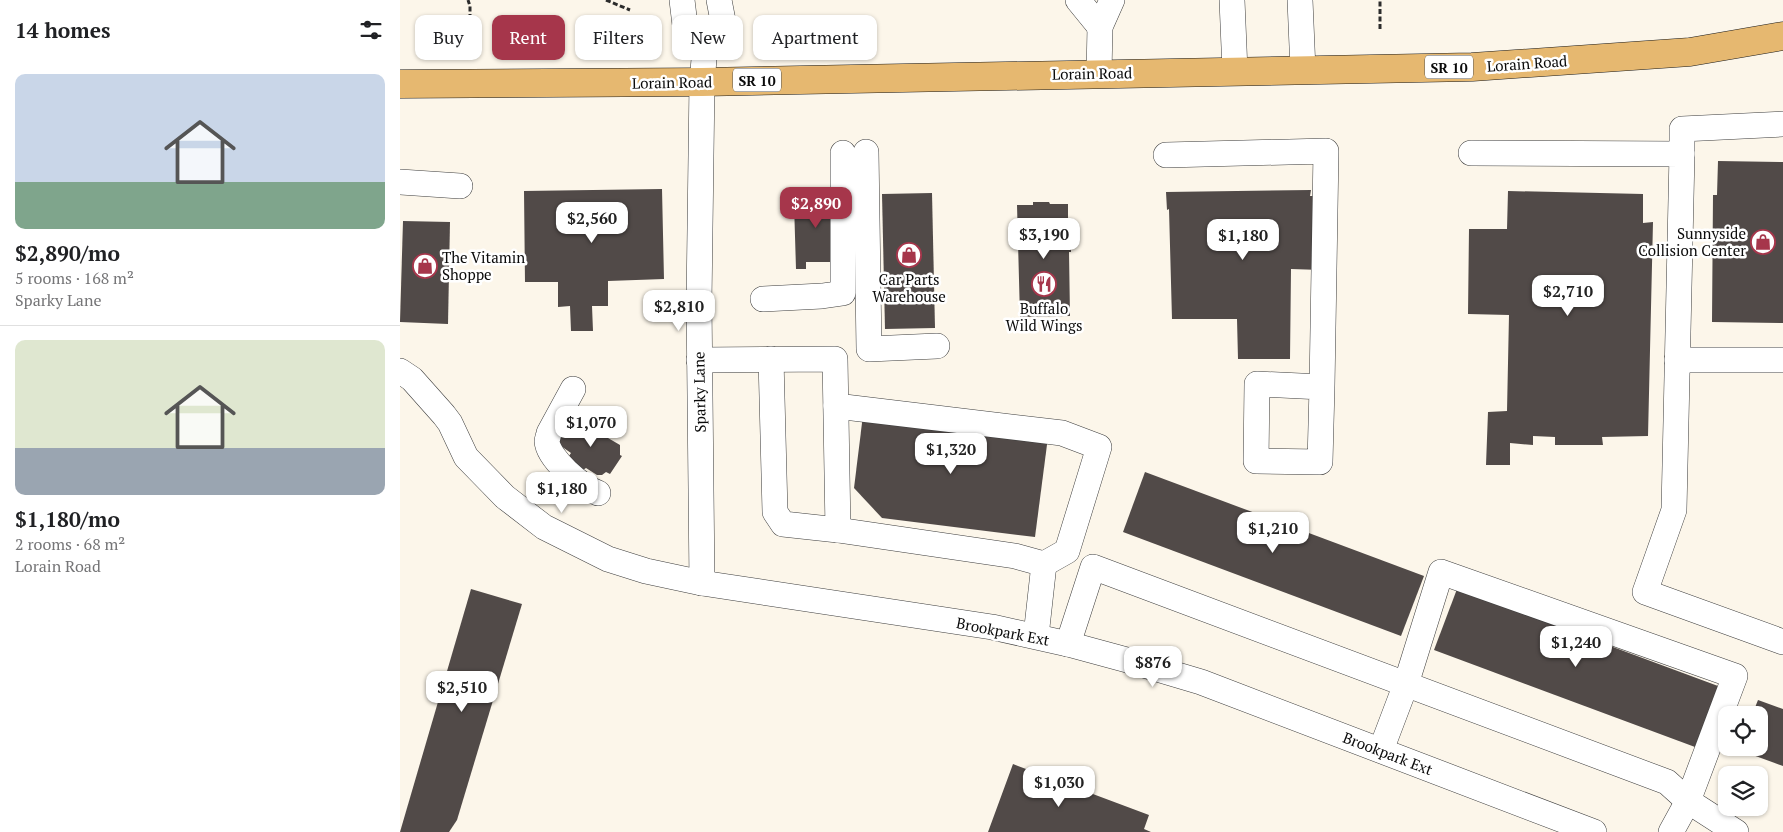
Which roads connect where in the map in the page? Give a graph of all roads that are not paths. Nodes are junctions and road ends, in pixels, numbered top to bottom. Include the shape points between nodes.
1 (682, 0) edge
2 (719, 0) edge
3 (1078, 0) edge
4 (1112, 0) edge
5 (1232, 0) edge
6 (1300, 0) edge
7 (684, 15) edge
8 (722, 15) edge
9 (1100, 27) junction
10 (1783, 36) edge
11 (704, 60) edge
12 (1303, 70) junction
13 (1234, 71) junction
14 (1099, 73) junction
15 (702, 82) junction
16 (400, 84) edge
17 (1783, 124) edge
18 (1471, 153) dead end
19 (1682, 154) junction
20 (1166, 155) dead end
21 (400, 182) edge
22 (460, 186) dead end
23 (763, 299) dead end
24 (937, 346) dead end
25 (771, 359) junction
26 (699, 360) junction
27 (1677, 360) junction
28 (1783, 360) edge
29 (400, 370) edge
30 (1322, 387) dead end
31 (573, 389) dead end
32 (836, 406) junction
33 (598, 493) dead end
34 (838, 530) junction
35 (1044, 564) junction
36 (702, 583) junction
37 (1036, 636) junction
38 (1783, 642) edge
39 (1068, 644) junction
40 (1406, 684) junction
41 (1381, 750) junction
42 (1688, 801) junction
43 (1594, 832) edge
44 (1671, 832) edge
45 (1736, 832) edge

1 - 7 street
2 - 8 street
3 - 9 street
4 - 9 street
5 - 13 street
6 - 12 street
9 - 14 street
10 - 12 main road, Lorain Road / SR 10 via 1690,52 1472,67
11 - 15 street, Sparky Lane
12 - 13 main road, Lorain Road / SR 10
13 - 14 main road, Lorain Road / SR 10
14 - 15 main road, Lorain Road / SR 10
15 - 16 main road, Lorain Road / SR 10
15 - 26 street, Sparky Lane
17 - 19 street via 1682,129
18 - 19 street
19 - 27 street
20 - 30 street via 1326,151
21 - 22 street
23 - 24 street via 843,293 854,152 869,349
25 - 26 street
25 - 32 street via 835,359
25 - 34 street via 779,518
26 - 36 street, Sparky Lane
27 - 28 street
27 - 38 street via 1674,510 1646,592
29 - 36 street, Brookpark Ext via 444,415 471,463 505,498 544,527 608,559 646,572
31 - 33 street via 547,441 558,462 587,489
32 - 34 street
32 - 35 street via 1062,433 1099,447 1066,551
34 - 35 street via 1015,556
35 - 37 street
36 - 37 street, Brookpark Ext
37 - 39 street, Brookpark Ext
39 - 40 street via 1093,567
39 - 41 street, Brookpark Ext via 1202,682
40 - 41 street
40 - 42 street via 1667,782
40 - 42 street via 1441,572 1735,676
41 - 43 street, Brookpark Ext
42 - 44 street
42 - 45 street

